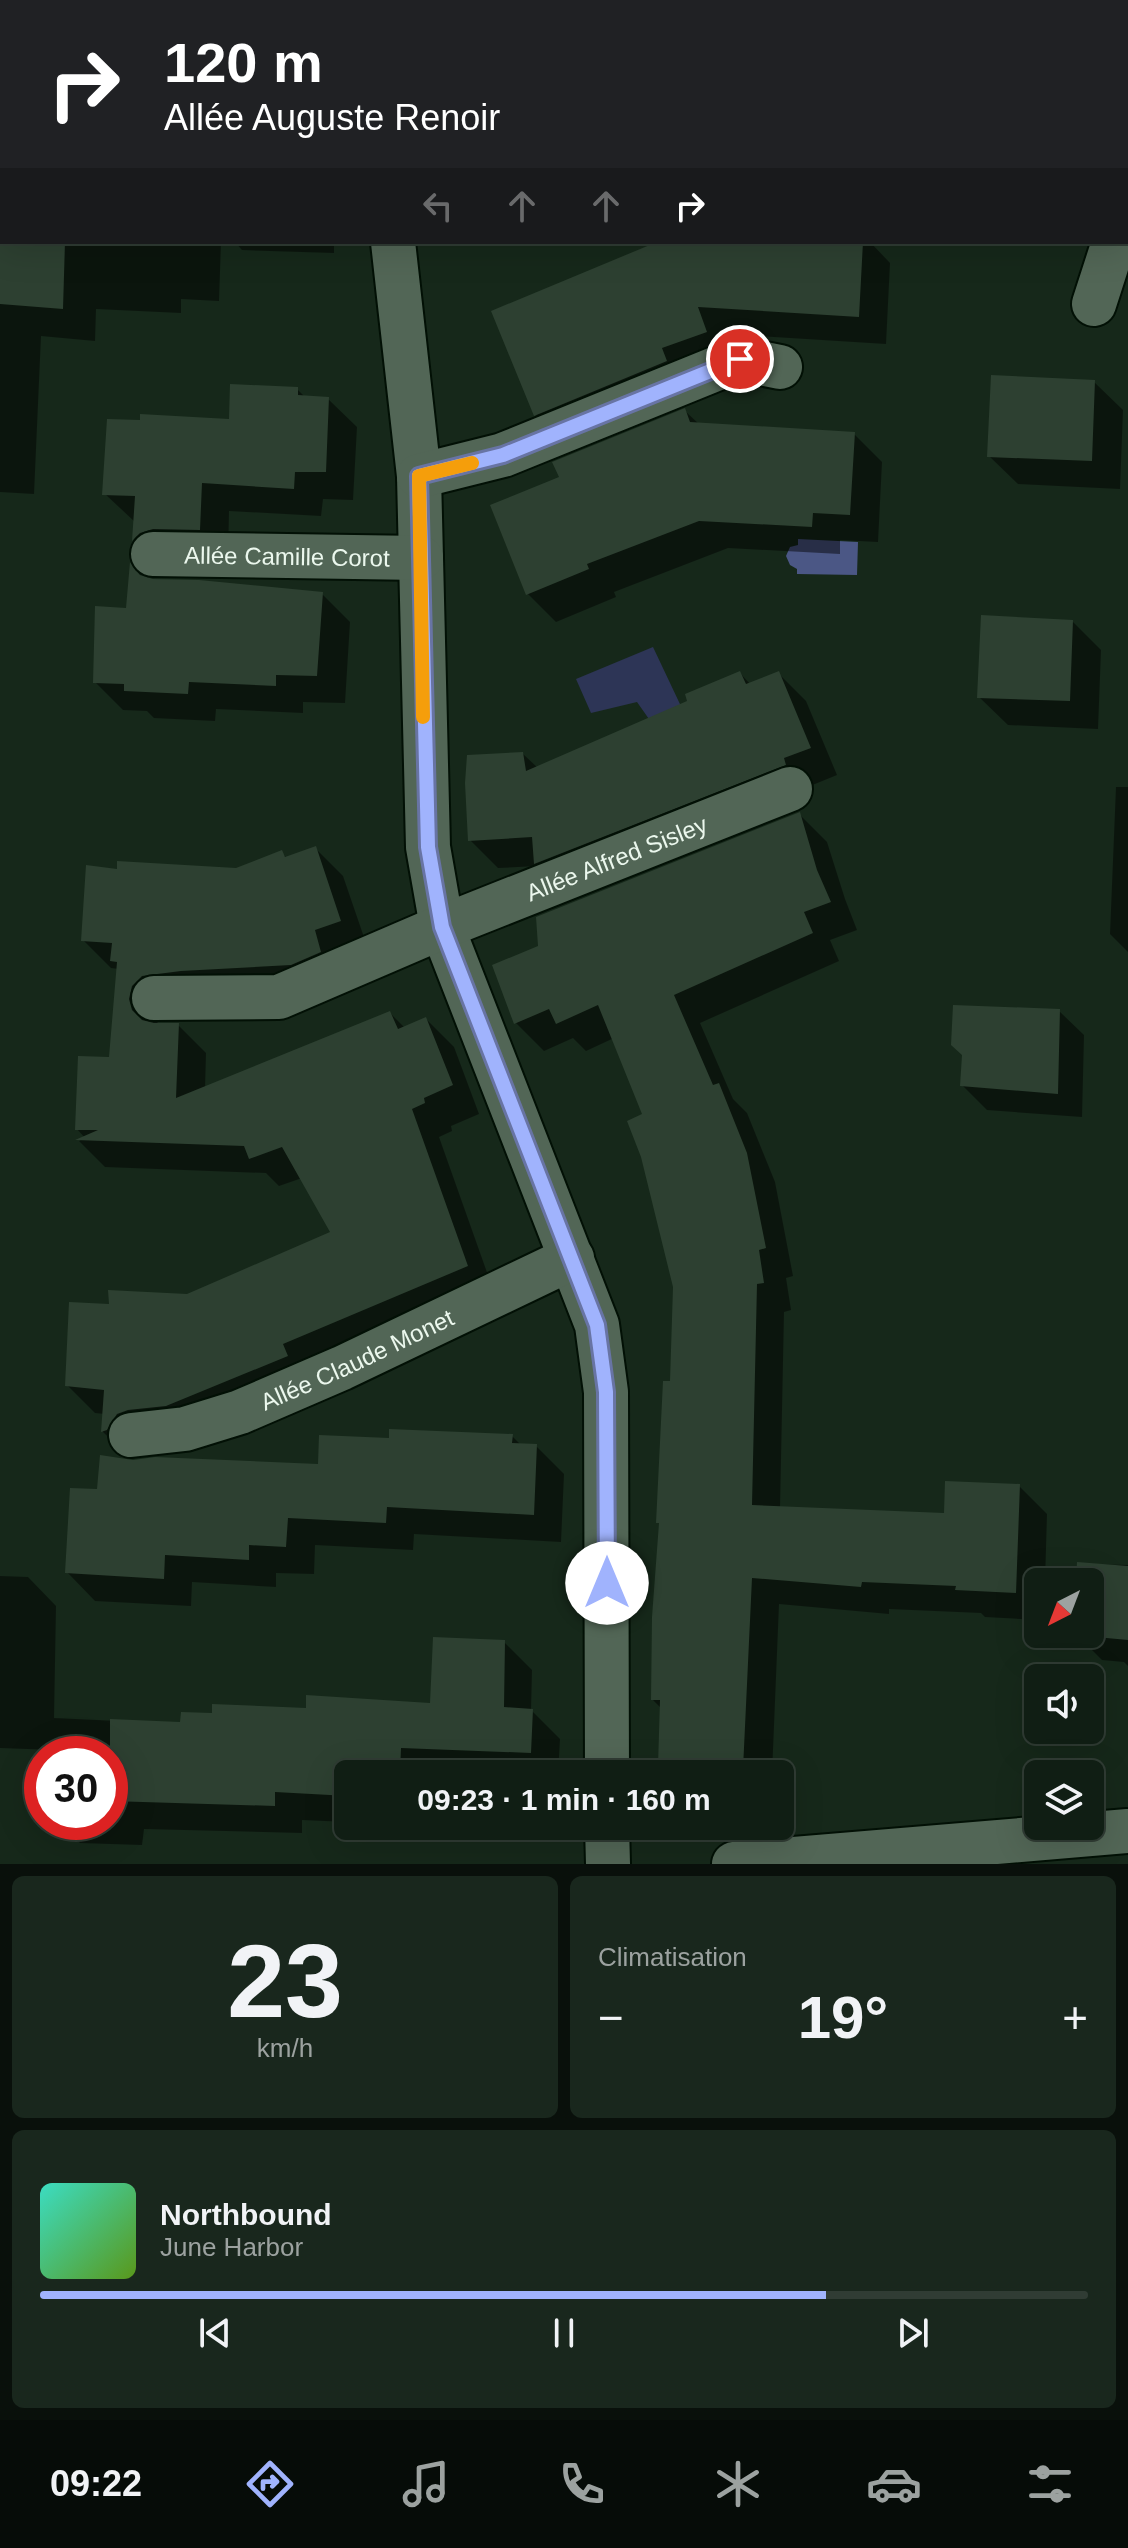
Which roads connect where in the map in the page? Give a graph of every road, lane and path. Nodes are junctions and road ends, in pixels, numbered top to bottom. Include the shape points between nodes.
1 (393, 244) edge
2 (1113, 244) edge
3 (1094, 304) dead end
4 (780, 367) dead end
5 (419, 476) junction
6 (153, 554) dead end
7 (421, 558) junction
8 (790, 789) dead end
9 (442, 927) junction
10 (154, 998) dead end
11 (572, 1258) junction
12 (131, 1435) dead end
13 (607, 1760) edge
14 (1128, 1831) edge
15 (607, 1840) edge
16 (608, 1864) edge
17 (734, 1864) edge

1 - 5 street
2 - 3 street
4 - 5 street via 740,359 503,455
5 - 7 street
6 - 7 street, Allée Camille Corot
7 - 9 street via 428,847
8 - 9 street, Allée Alfred Sisley
9 - 10 street, Allée Alfred Sisley via 279,997
9 - 11 street
11 - 12 street, Allée Claude Monet via 240,1412 185,1429
11 - 13 street via 597,1325 606,1392
14 - 17 street
15 - 16 street

